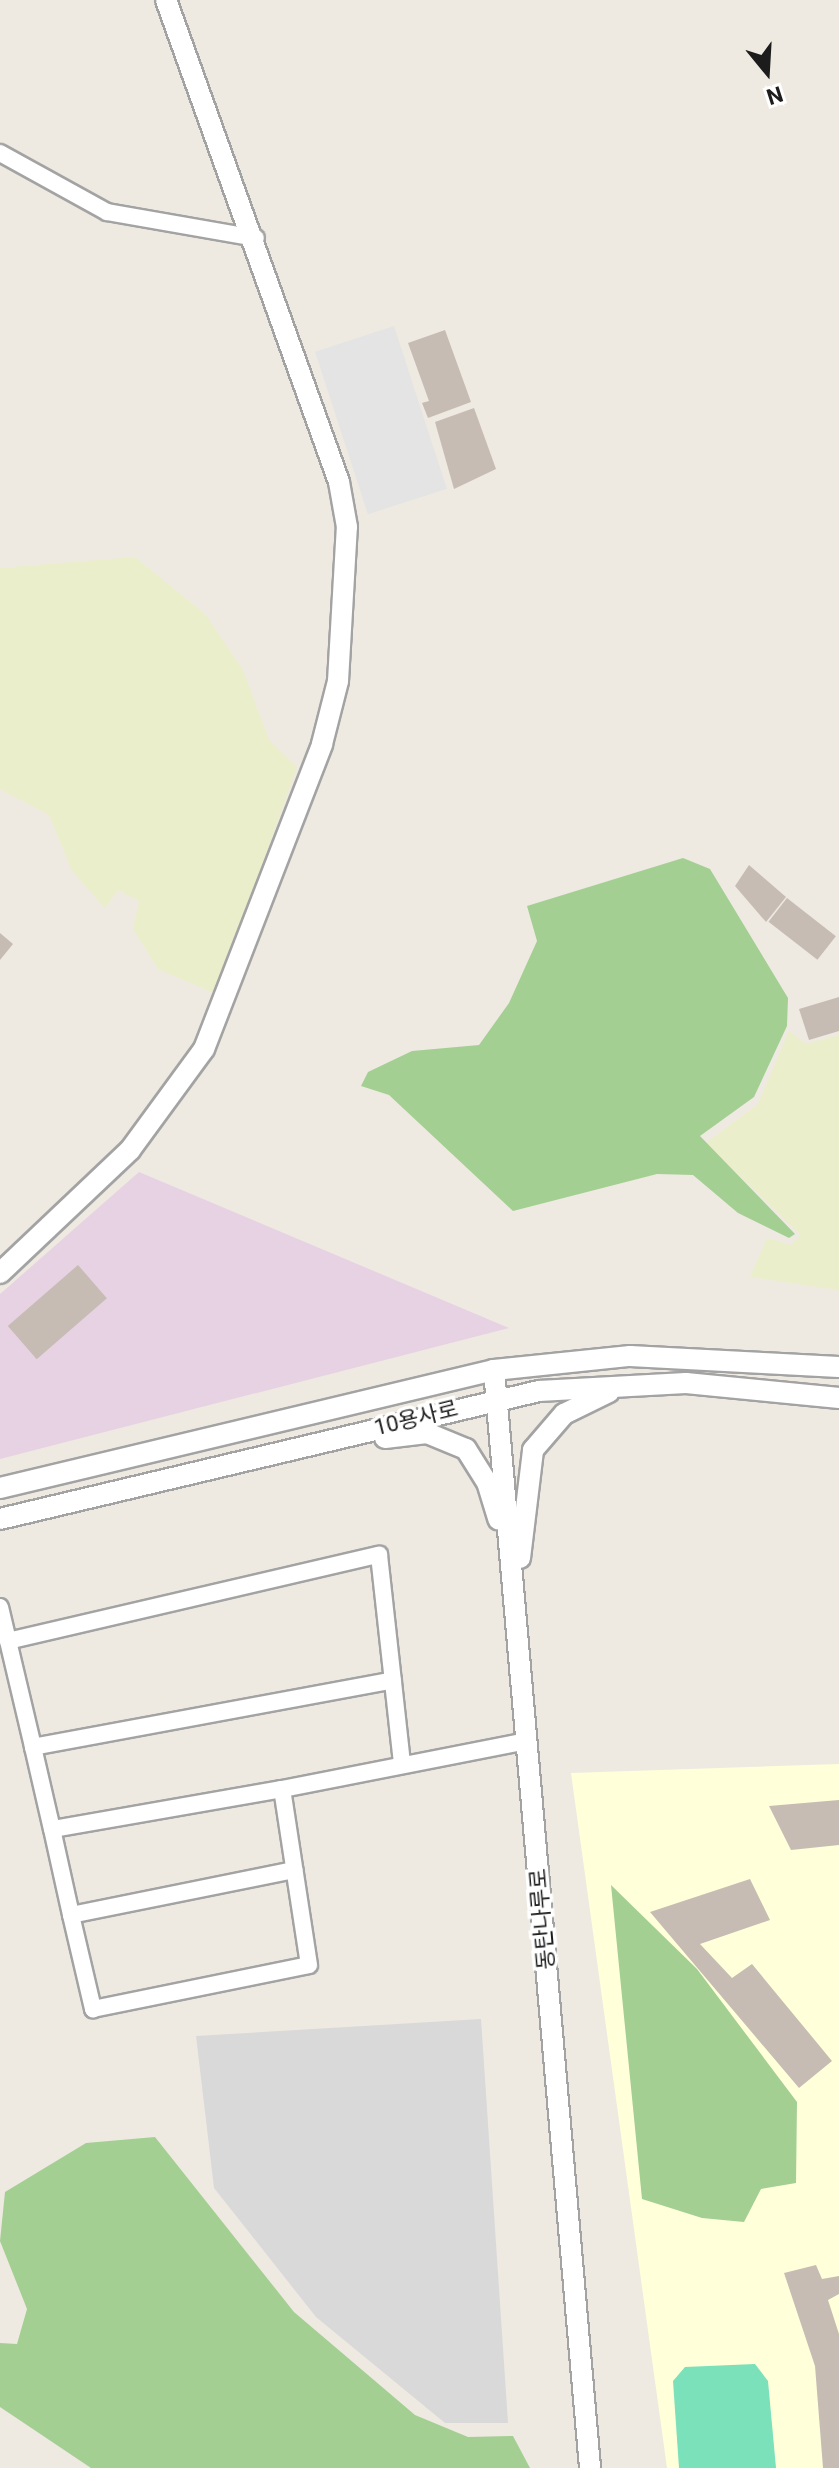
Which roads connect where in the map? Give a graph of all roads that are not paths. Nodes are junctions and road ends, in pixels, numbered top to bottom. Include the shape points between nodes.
1 (166, 0) edge
2 (0, 153) edge
3 (256, 238) junction
4 (0, 1273) edge
5 (839, 1367) edge
6 (494, 1370) junction
7 (638, 1384) junction
8 (497, 1398) junction
9 (839, 1398) edge
10 (224, 1465) junction
11 (0, 1488) edge
12 (0, 1519) edge
13 (0, 1607) edge
14 (515, 1610) junction
15 (8, 1641) junction
16 (393, 1680) junction
17 (527, 1741) junction
18 (33, 1747) junction
19 (402, 1765) junction
20 (282, 1789) junction
21 (52, 1829) junction
22 (295, 1870) junction
23 (71, 1915) junction
24 (590, 2468) edge

1 - 3 street
2 - 3 street via 107,212
3 - 4 street via 339,482 346,573 335,701 204,1049 130,1150
5 - 6 street, 10용사로 via 630,1356
6 - 8 street, 동탄나루로
6 - 11 street, 10용사로
7 - 8 street, 10용사로
7 - 9 street, 10용사로
7 - 14 street via 564,1414 533,1450
8 - 10 street, 10용사로
8 - 14 street, 동탄나루로
10 - 12 street, 10용사로
10 - 14 street via 280,1463 393,1436 450,1440 478,1462 487,1482
13 - 15 street
14 - 17 street, 동탄나루로
15 - 16 street via 379,1555
15 - 18 street
16 - 18 street
16 - 19 street
17 - 19 street
17 - 24 street, 동탄나루로
18 - 21 street
19 - 20 street
20 - 21 street
20 - 22 street
21 - 23 street
22 - 23 street
22 - 23 street via 309,1965 93,2009

